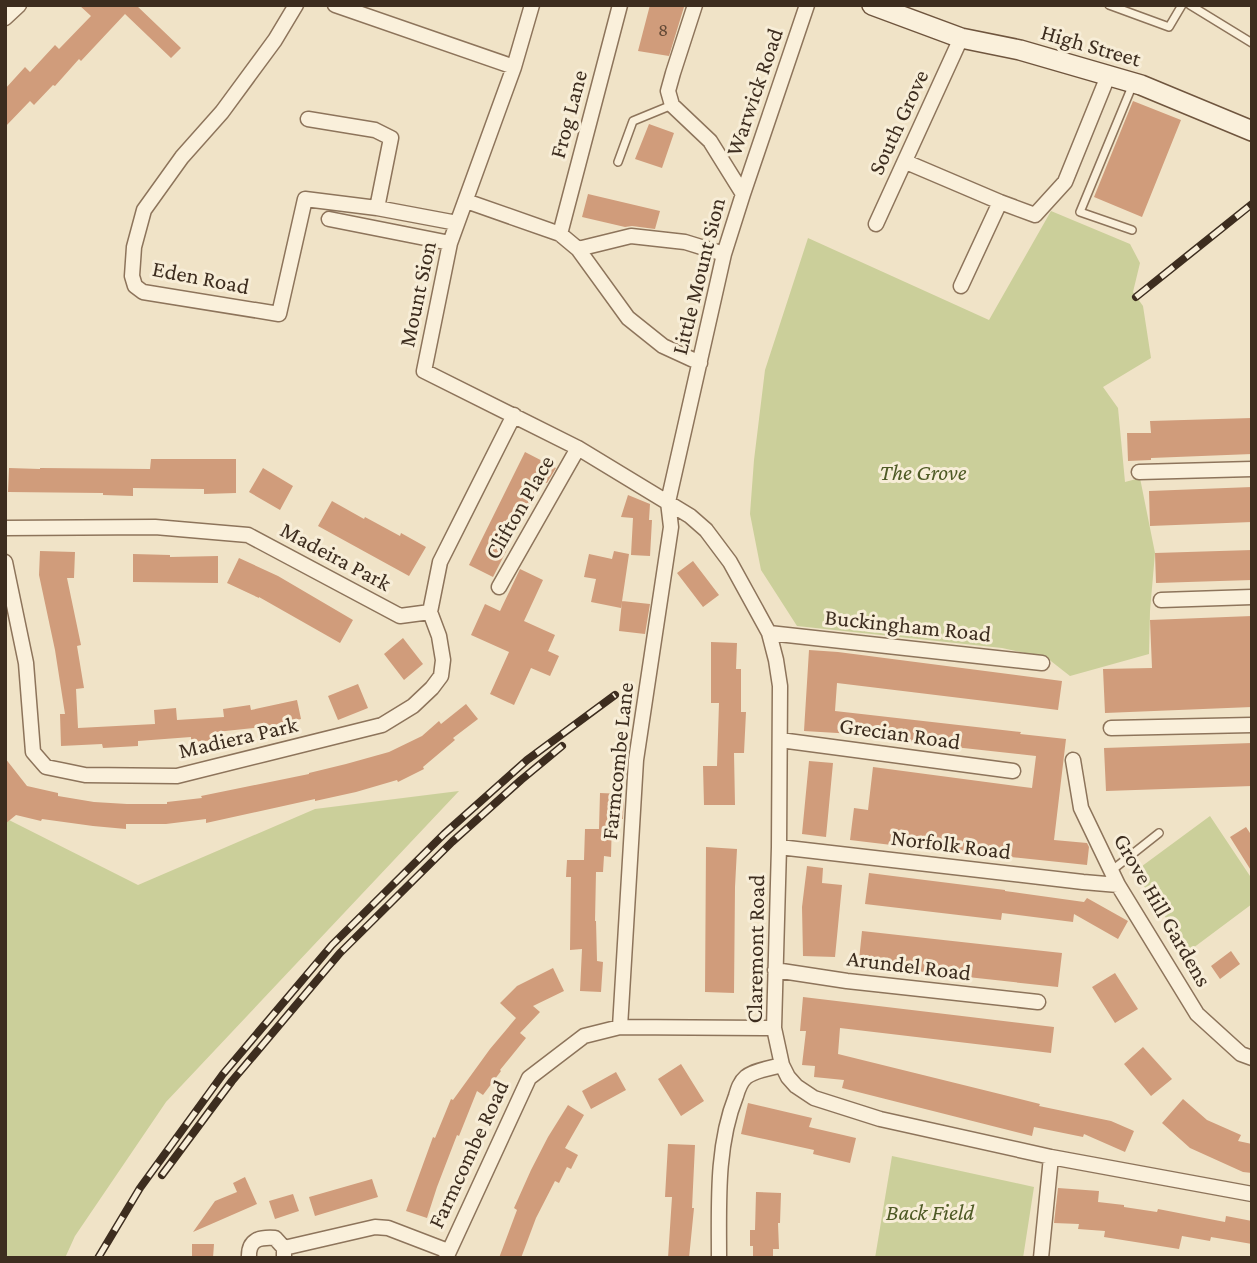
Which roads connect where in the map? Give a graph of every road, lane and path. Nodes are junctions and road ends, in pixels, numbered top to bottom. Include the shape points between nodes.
1 (19, 5) edge
2 (296, 5) edge
3 (335, 5) edge
4 (532, 5) edge
5 (620, 5) edge
6 (695, 5) edge
7 (807, 5) edge
8 (872, 5) edge
9 (1109, 5) edge
10 (1182, 5) edge
11 (1190, 5) edge
12 (5, 18) edge
13 (961, 38) junction
14 (1252, 43) edge
15 (514, 67) junction
16 (1108, 76) junction
17 (1133, 83) junction
18 (672, 105) junction
19 (308, 119) dead end
20 (1252, 131) edge
21 (618, 162) dead end
22 (906, 162) junction
23 (743, 194) junction
24 (466, 201) junction
25 (1000, 202) junction
26 (377, 208) junction
27 (329, 219) dead end
28 (457, 223) junction
29 (876, 224) dead end
30 (1132, 230) dead end
31 (560, 234) junction
32 (450, 243) junction
33 (578, 249) junction
34 (724, 254) junction
35 (961, 286) dead end
36 (700, 363) junction
37 (514, 415) junction
38 (578, 448) junction
39 (1252, 469) edge
40 (1139, 472) dead end
41 (668, 502) junction
42 (5, 528) edge
43 (5, 562) edge
44 (499, 587) dead end
45 (1252, 597) edge
46 (1161, 600) dead end
47 (430, 612) junction
48 (769, 633) junction
49 (1042, 663) dead end
50 (1252, 725) edge
51 (1111, 728) dead end
52 (780, 740) junction
53 (1073, 760) dead end
54 (1013, 771) dead end
55 (1159, 832) dead end
56 (779, 847) junction
57 (1111, 871) junction
58 (1118, 885) junction
59 (775, 970) junction
60 (1038, 1002) dead end
61 (620, 1027) junction
62 (774, 1028) junction
63 (1252, 1058) edge
64 (782, 1065) junction
65 (1051, 1157) junction
66 (1252, 1194) edge
67 (284, 1253) edge
68 (447, 1254) edge
69 (249, 1258) edge
70 (719, 1258) edge
71 (1041, 1258) edge

1 - 12 street
2 - 26 street, Eden Road via 230,102 144,210 134,247 135,286 143,292 279,314 305,199
3 - 15 street
4 - 15 street, Mount Sion
5 - 31 street, Frog Lane
6 - 18 street via 668,91
7 - 23 street, Warwick Road
8 - 13 main road, High Street
9 - 10 lane via 1169,27
11 - 14 lane
13 - 16 main road, High Street
13 - 22 street, South Grove
15 - 24 street, Mount Sion
16 - 17 main road, High Street
16 - 25 street via 1065,182 1035,215
17 - 20 main road, High Street
17 - 30 lane via 1080,212
18 - 21 lane via 633,121
18 - 23 street, Little Mount Sion via 710,141
19 - 26 street via 375,130 391,138
22 - 25 street
22 - 29 street, South Grove
23 - 34 street, Little Mount Sion
24 - 28 street, Mount Sion
24 - 31 street
25 - 35 street
26 - 28 street, Eden Road
27 - 32 street
28 - 32 street, Mount Sion
31 - 33 street
32 - 37 street, Mount Sion via 425,371
33 - 34 street via 631,236 685,242
33 - 36 street via 628,318 663,346
34 - 36 street, Little Mount Sion
36 - 41 street, Little Mount Sion
37 - 38 street, Mount Sion
37 - 47 street via 440,562
38 - 41 street, Mount Sion
38 - 44 street, Clifton Place
39 - 40 street
41 - 48 street, Claremont Road via 706,530 730,562
41 - 61 street, Farmcombe Lane via 671,527 636,760
42 - 47 street, Madeira Park via 155,527 248,535 400,615
43 - 47 street, Madiera Park via 26,663 33,751 46,766 85,775 177,776 382,725 412,706 441,676 439,636
45 - 46 street
48 - 49 street, Buckingham Road
48 - 52 street, Claremont Road via 780,686
50 - 51 street
52 - 54 street, Grecian Road
52 - 56 street, Claremont Road
53 - 57 street, Grove Hill Gardens via 1081,808
55 - 57 lane
56 - 58 street, Norfolk Road
56 - 59 street, Claremont Road
57 - 58 street, Grove Hill Gardens
58 - 63 street, Grove Hill Gardens via 1197,1014 1241,1054
59 - 60 street, Arundel Road
59 - 62 street, Claremont Road
61 - 62 street, Farmcombe Road
61 - 68 street, Farmcombe Road via 584,1036 529,1078
62 - 64 street, Claremont Road
64 - 65 street, Claremont Road via 796,1086 836,1106
64 - 70 street via 744,1078 729,1111 719,1196
65 - 66 street, Claremont Road
65 - 71 street
67 - 68 street via 375,1227 388,1228
67 - 69 street via 275,1238 261,1237 251,1244

